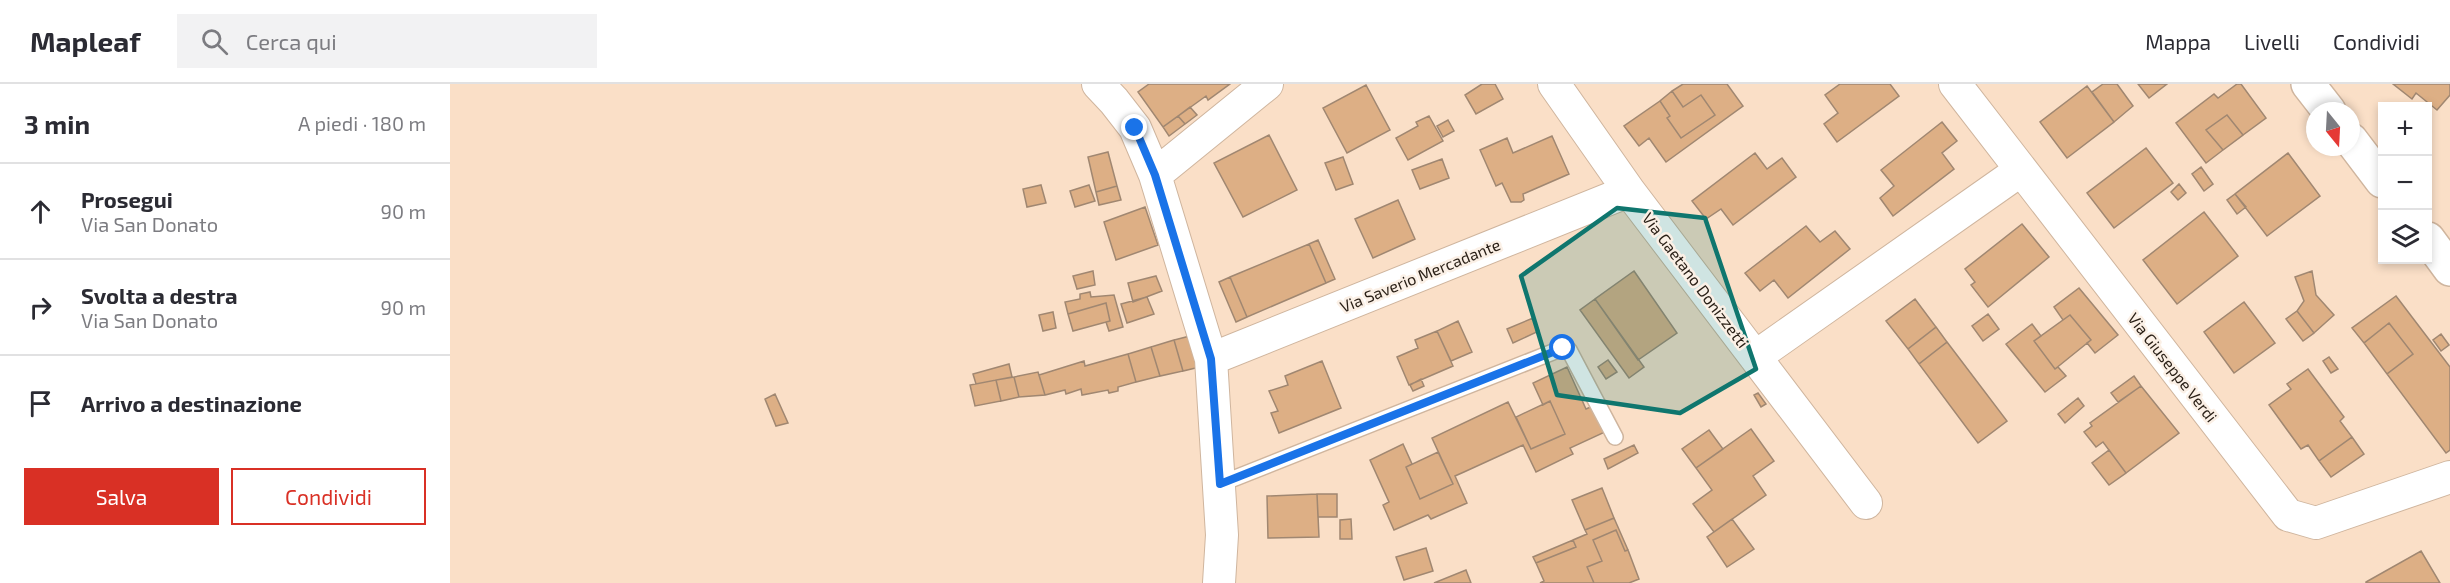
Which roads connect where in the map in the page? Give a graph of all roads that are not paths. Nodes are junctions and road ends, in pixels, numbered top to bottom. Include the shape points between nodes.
1 (1098, 84) edge
2 (1267, 84) edge
3 (1554, 84) edge
4 (1955, 84) edge
5 (2308, 84) edge
6 (2322, 102) edge
7 (2360, 152) edge
8 (2021, 170) junction
9 (1155, 175) junction
10 (2378, 176) edge
11 (1629, 191) junction
12 (2432, 246) edge
13 (2450, 269) edge
14 (1755, 357) junction
15 (1211, 359) junction
16 (1615, 437) dead end
17 (2450, 477) edge
18 (1220, 484) junction
19 (1866, 503) dead end
20 (1219, 583) edge

1 - 9 street via 1135,128
2 - 9 street
3 - 11 street, Via Gaetano Donizzetti
4 - 8 street, Via Giuseppe Verdi
5 - 6 main road
7 - 10 main road
8 - 14 street, Via Gaetano Donizzetti
8 - 17 street, Via Giuseppe Verdi via 2288,516 2316,523
9 - 15 street
11 - 14 street, Via Gaetano Donizzetti
11 - 15 street, Via Saverio Mercadante
12 - 13 main road
14 - 19 street
15 - 18 street
16 - 18 lane via 1569,350 1563,348
18 - 20 street

